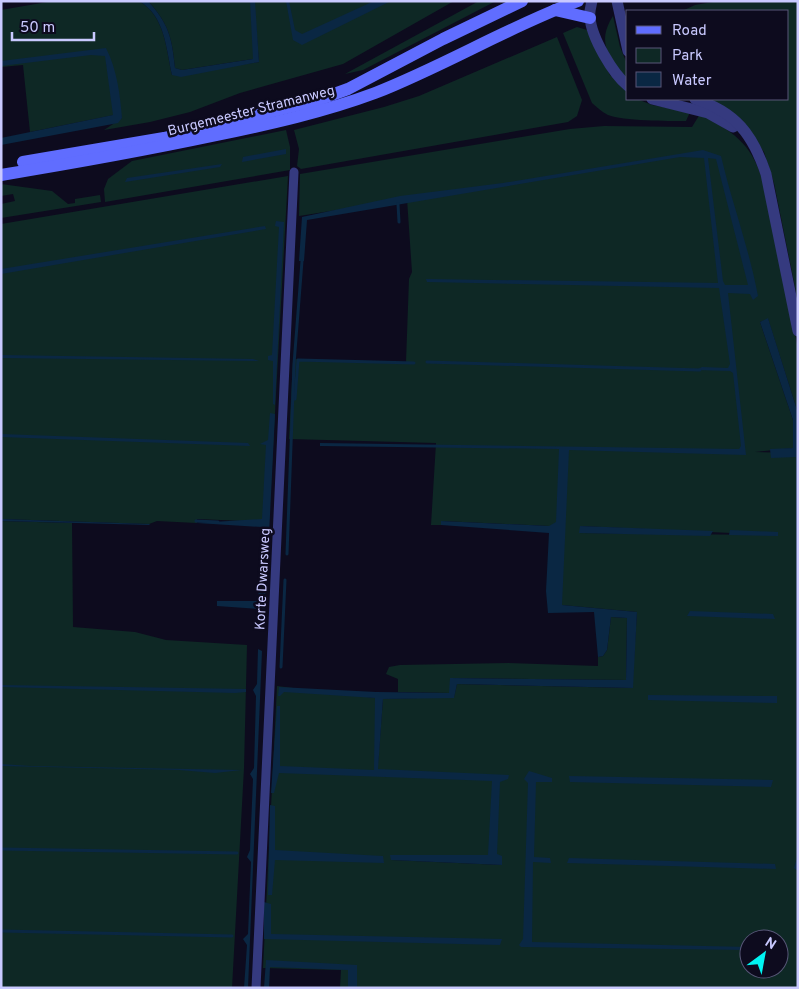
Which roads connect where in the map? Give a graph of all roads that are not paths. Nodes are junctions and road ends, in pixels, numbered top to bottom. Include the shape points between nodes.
1 (522, 1) edge
2 (578, 1) edge
3 (592, 1) edge
4 (617, 1) edge
5 (554, 10) junction
6 (590, 18) junction
7 (626, 42) edge
8 (626, 84) edge
9 (656, 100) edge
10 (698, 100) edge
11 (751, 142) junction
12 (1, 166) edge
13 (294, 172) dead end
14 (1, 175) edge
15 (798, 331) edge
16 (256, 988) edge

1 - 12 main road, Burgemeester Stramanweg via 348,89 315,101 164,138
2 - 5 main road, Burgemeester Stramanweg
3 - 6 street
4 - 7 street
5 - 6 main road
5 - 14 main road, Burgemeester Stramanweg via 428,71 373,94 309,114 169,145
6 - 8 street via 608,63
9 - 11 street via 708,113
10 - 11 street via 734,120 751,136
11 - 15 street via 766,174
13 - 16 street, Korte Dwarsweg

